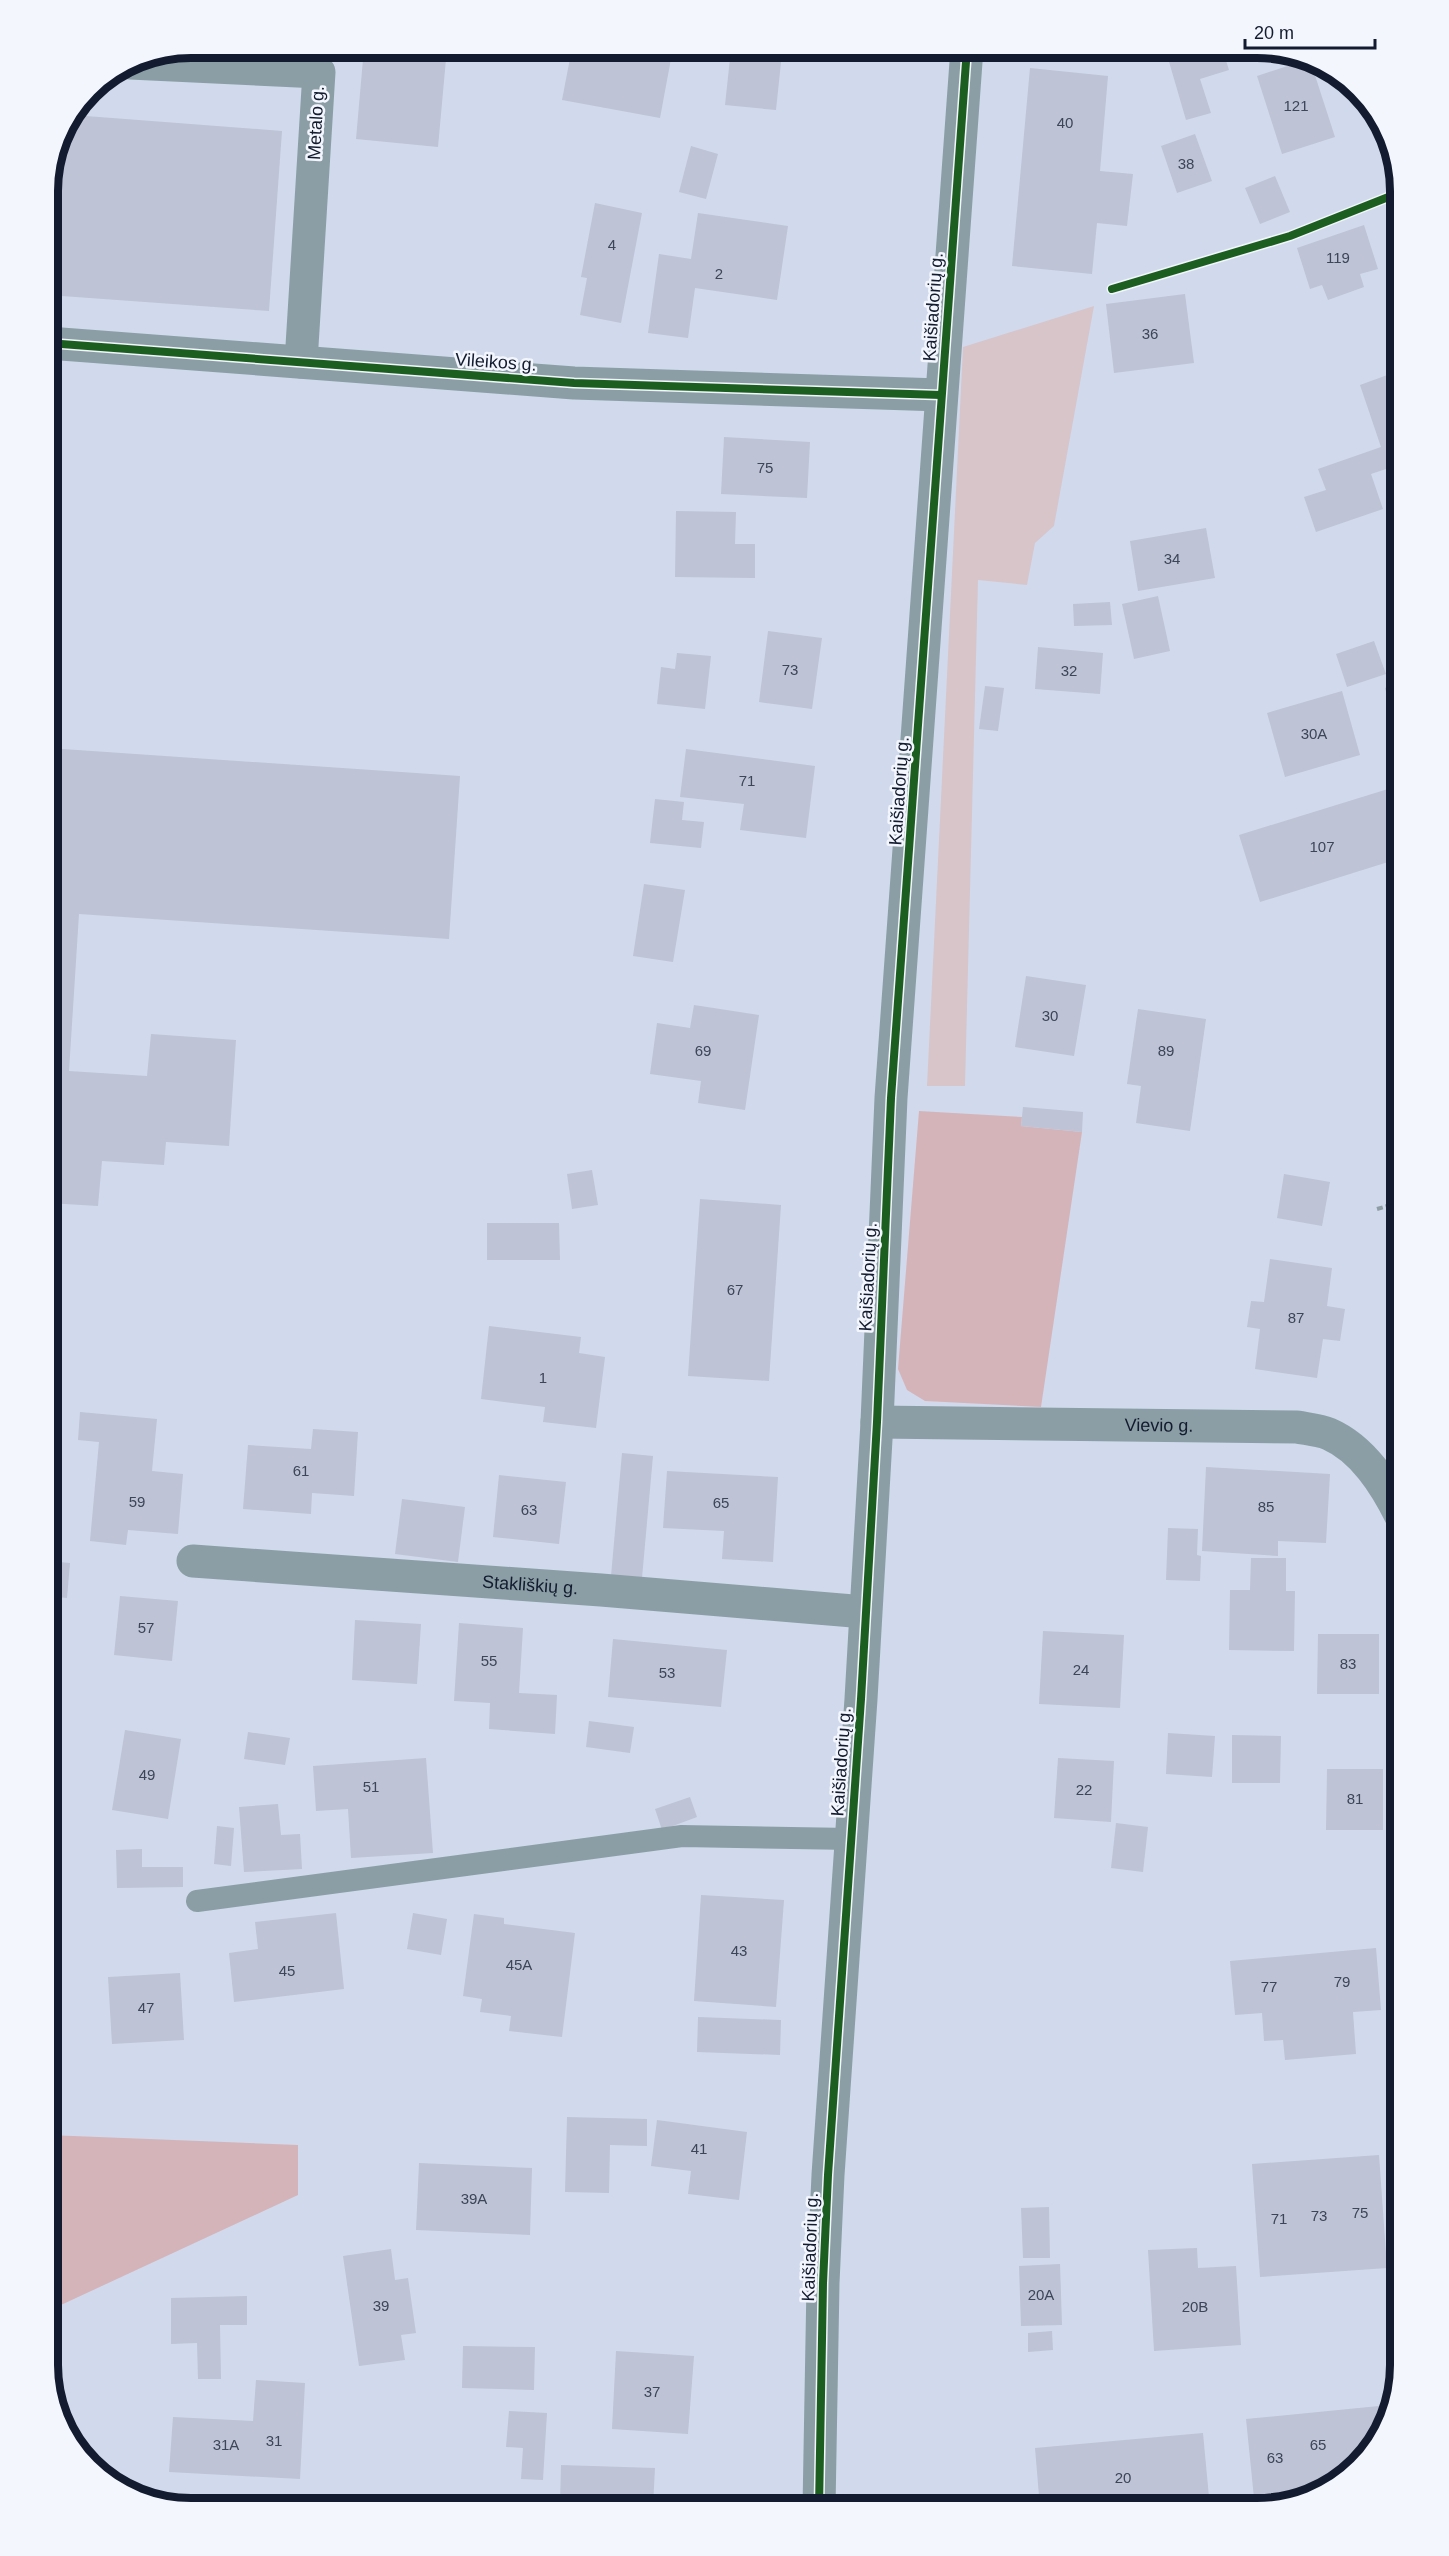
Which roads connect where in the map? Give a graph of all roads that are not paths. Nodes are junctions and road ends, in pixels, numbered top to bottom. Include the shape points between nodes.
1 (966, 59) edge
2 (154, 64) edge
3 (59, 344) edge
4 (301, 362) junction
5 (941, 395) junction
6 (877, 1422) junction
7 (1390, 1494) edge
8 (193, 1561) dead end
9 (865, 1612) junction
10 (850, 1839) junction
11 (197, 1901) dead end
12 (819, 2498) edge

1 - 5 street, Kaišiadorių g.
2 - 4 street, Metalo g. via 319,72
3 - 4 street, Vileikos g.
4 - 5 street, Vileikos g. via 574,383
5 - 6 street, Kaišiadorių g. via 891,1098
6 - 7 street, Vievio g. via 1297,1427 1328,1434 1358,1451
6 - 9 street, Kaišiadorių g.
8 - 9 street, Stakliškių g.
9 - 10 street, Kaišiadorių g.
10 - 11 lane via 682,1836
10 - 12 street, Kaišiadorių g. via 823,2283

